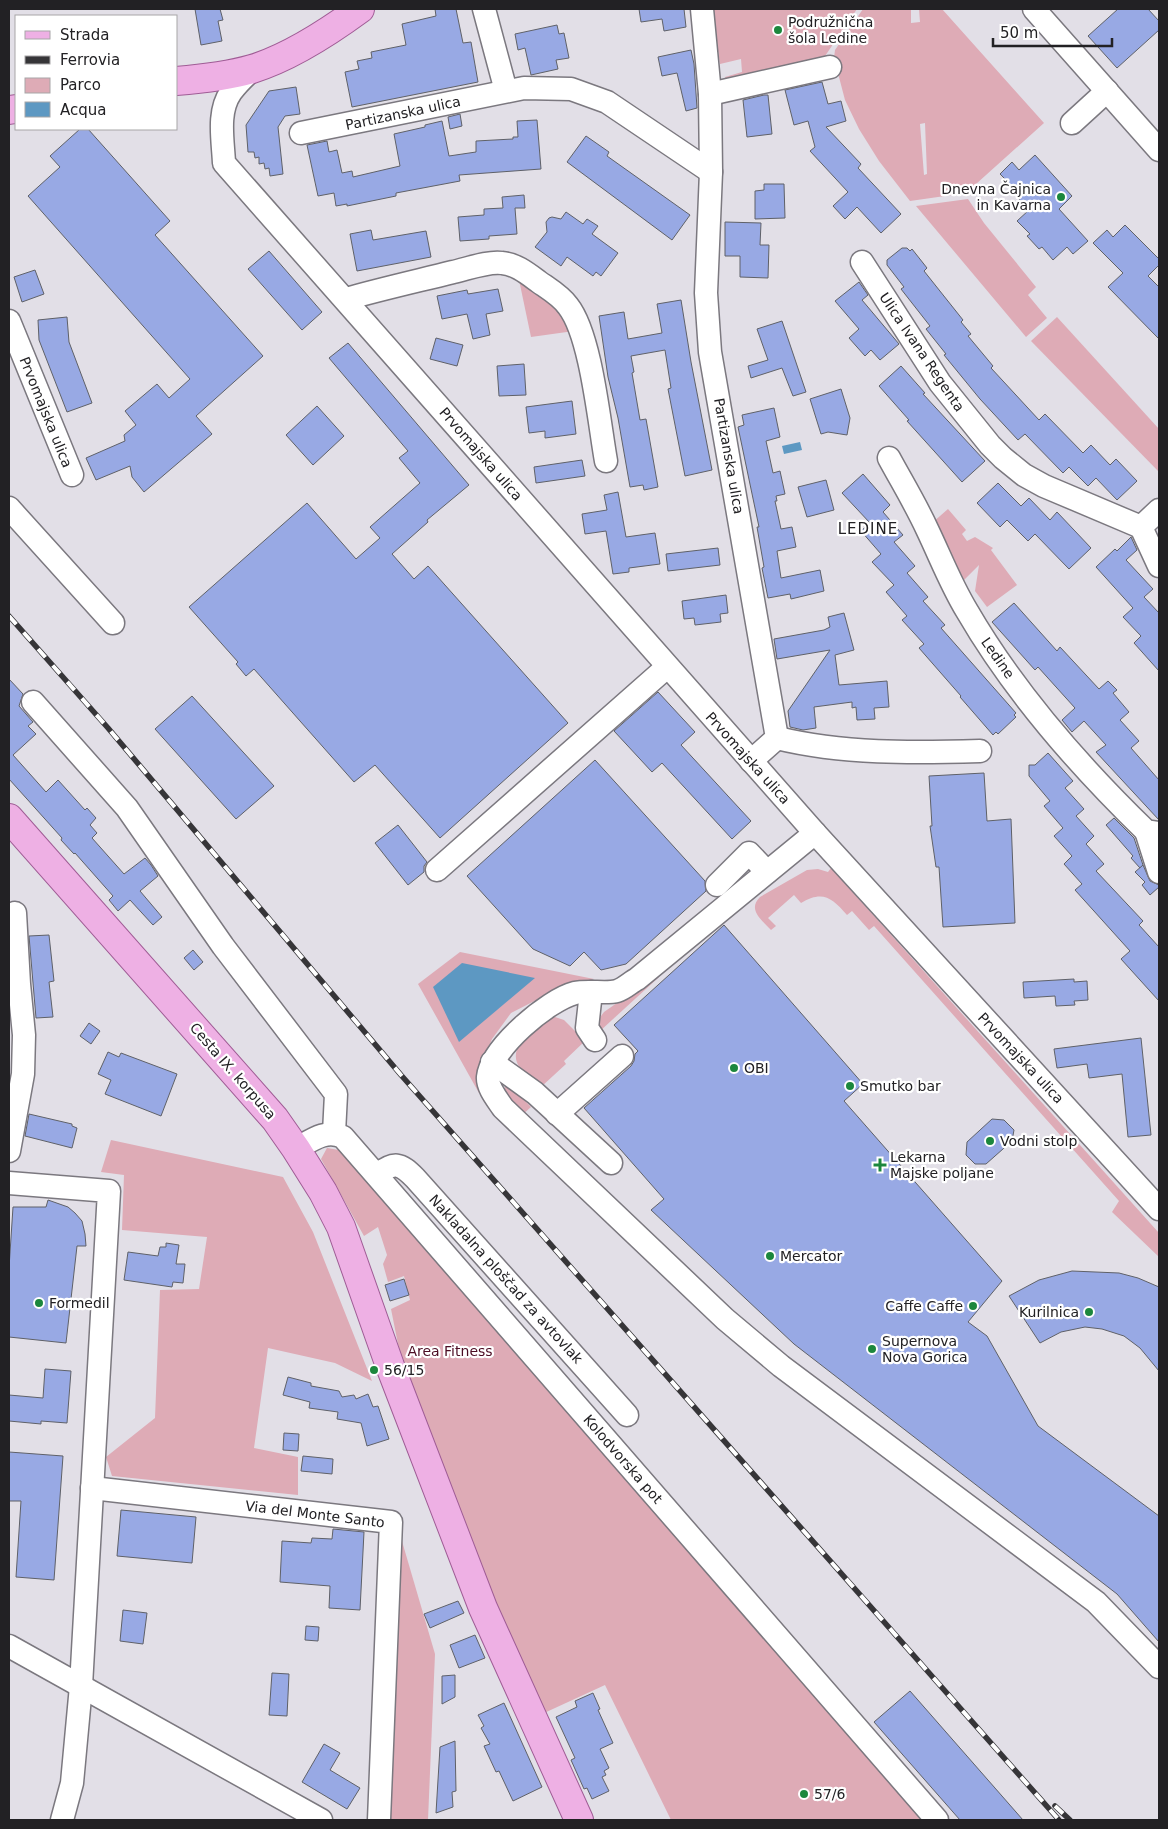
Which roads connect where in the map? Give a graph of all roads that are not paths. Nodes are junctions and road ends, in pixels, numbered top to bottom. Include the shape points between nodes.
1 (360, 9) edge
2 (484, 9) edge
3 (702, 9) edge
4 (1034, 9) edge
5 (830, 66) dead end
6 (253, 69) junction
7 (178, 82) edge
8 (506, 91) junction
9 (1107, 91) junction
10 (710, 94) junction
11 (1072, 122) dead end
12 (300, 133) dead end
13 (1159, 150) edge
14 (711, 172) junction
15 (862, 262) dead end
16 (346, 299) junction
17 (9, 321) edge
18 (890, 458) dead end
19 (606, 461) dead end
20 (72, 475) dead end
21 (9, 508) edge
22 (1159, 510) edge
23 (1141, 526) junction
24 (1159, 566) edge
25 (113, 623) dead end
26 (667, 667) junction
27 (33, 702) dead end
28 (777, 738) junction
29 (980, 751) dead end
30 (751, 761) junction
31 (9, 818) edge
32 (1153, 832) edge
33 (815, 833) junction
34 (437, 870) dead end
35 (768, 872) junction
36 (1159, 872) edge
37 (717, 885) dead end
38 (15, 913) dead end
39 (14, 983) edge
40 (590, 992) junction
41 (595, 1040) dead end
42 (622, 1056) dead end
43 (492, 1062) junction
44 (557, 1114) junction
45 (334, 1133) junction
46 (296, 1149) junction
47 (9, 1151) edge
48 (611, 1163) dead end
49 (377, 1175) junction
50 (9, 1183) edge
51 (1159, 1209) edge
52 (626, 1415) dead end
53 (92, 1488) junction
54 (9, 1646) edge
55 (1159, 1667) edge
56 (81, 1686) junction
57 (62, 1820) edge
58 (321, 1820) edge
59 (380, 1820) edge
60 (579, 1820) edge
61 (937, 1820) edge

1 - 6 main road via 294,51
2 - 8 street
3 - 10 street, Partizanska ulica
4 - 9 street
5 - 10 street
6 - 7 main road
6 - 16 street, Prvomajska ulica via 230,94 225,107 222,125 224,163
8 - 12 street, Partizanska ulica
8 - 14 street, Partizanska ulica via 571,89 607,102
9 - 11 street
9 - 13 street
10 - 14 street, Partizanska ulica
14 - 28 street, Partizanska ulica via 706,293 710,352
15 - 23 street, Ulica Ivana Regenta via 940,383 1003,458 1044,486
16 - 19 street via 480,266 502,262 517,267 560,298 579,324
16 - 26 street, Prvomajska ulica
17 - 20 street, Prvomajska ulica
18 - 32 street, Ledine via 988,646 1082,764
21 - 25 street
22 - 23 street
23 - 24 street
26 - 30 street, Prvomajska ulica
26 - 34 street
27 - 45 street via 127,808 222,946 336,1094
28 - 29 street via 809,745 891,752
28 - 30 street
30 - 33 street, Prvomajska ulica
31 - 46 main road, Cesta IX. korpusa via 275,1119
32 - 36 street, Ledine
33 - 35 street
33 - 51 street, Prvomajska ulica
35 - 37 street via 749,852
35 - 40 street via 637,979 617,991
38 - 39 street
39 - 47 street via 24,1035 23,1074
40 - 41 street via 587,1028
40 - 43 street via 574,993 535,1016
42 - 44 street
43 - 44 street
43 - 55 street via 488,1078 503,1108 725,1320 780,1366 1096,1602
44 - 48 street
45 - 46 street via 324,1134
45 - 49 street, Kolodvorska pot via 343,1137
46 - 60 main road, Cesta IX. korpusa via 341,1227 482,1608
49 - 52 street, Nakladalna ploščad za avtovlak via 395,1165 406,1169
49 - 61 street, Kolodvorska pot
50 - 53 street via 109,1191
53 - 56 street
53 - 59 street, Via del Monte Santo via 391,1522
54 - 56 street
56 - 57 street via 72,1783
56 - 58 street

